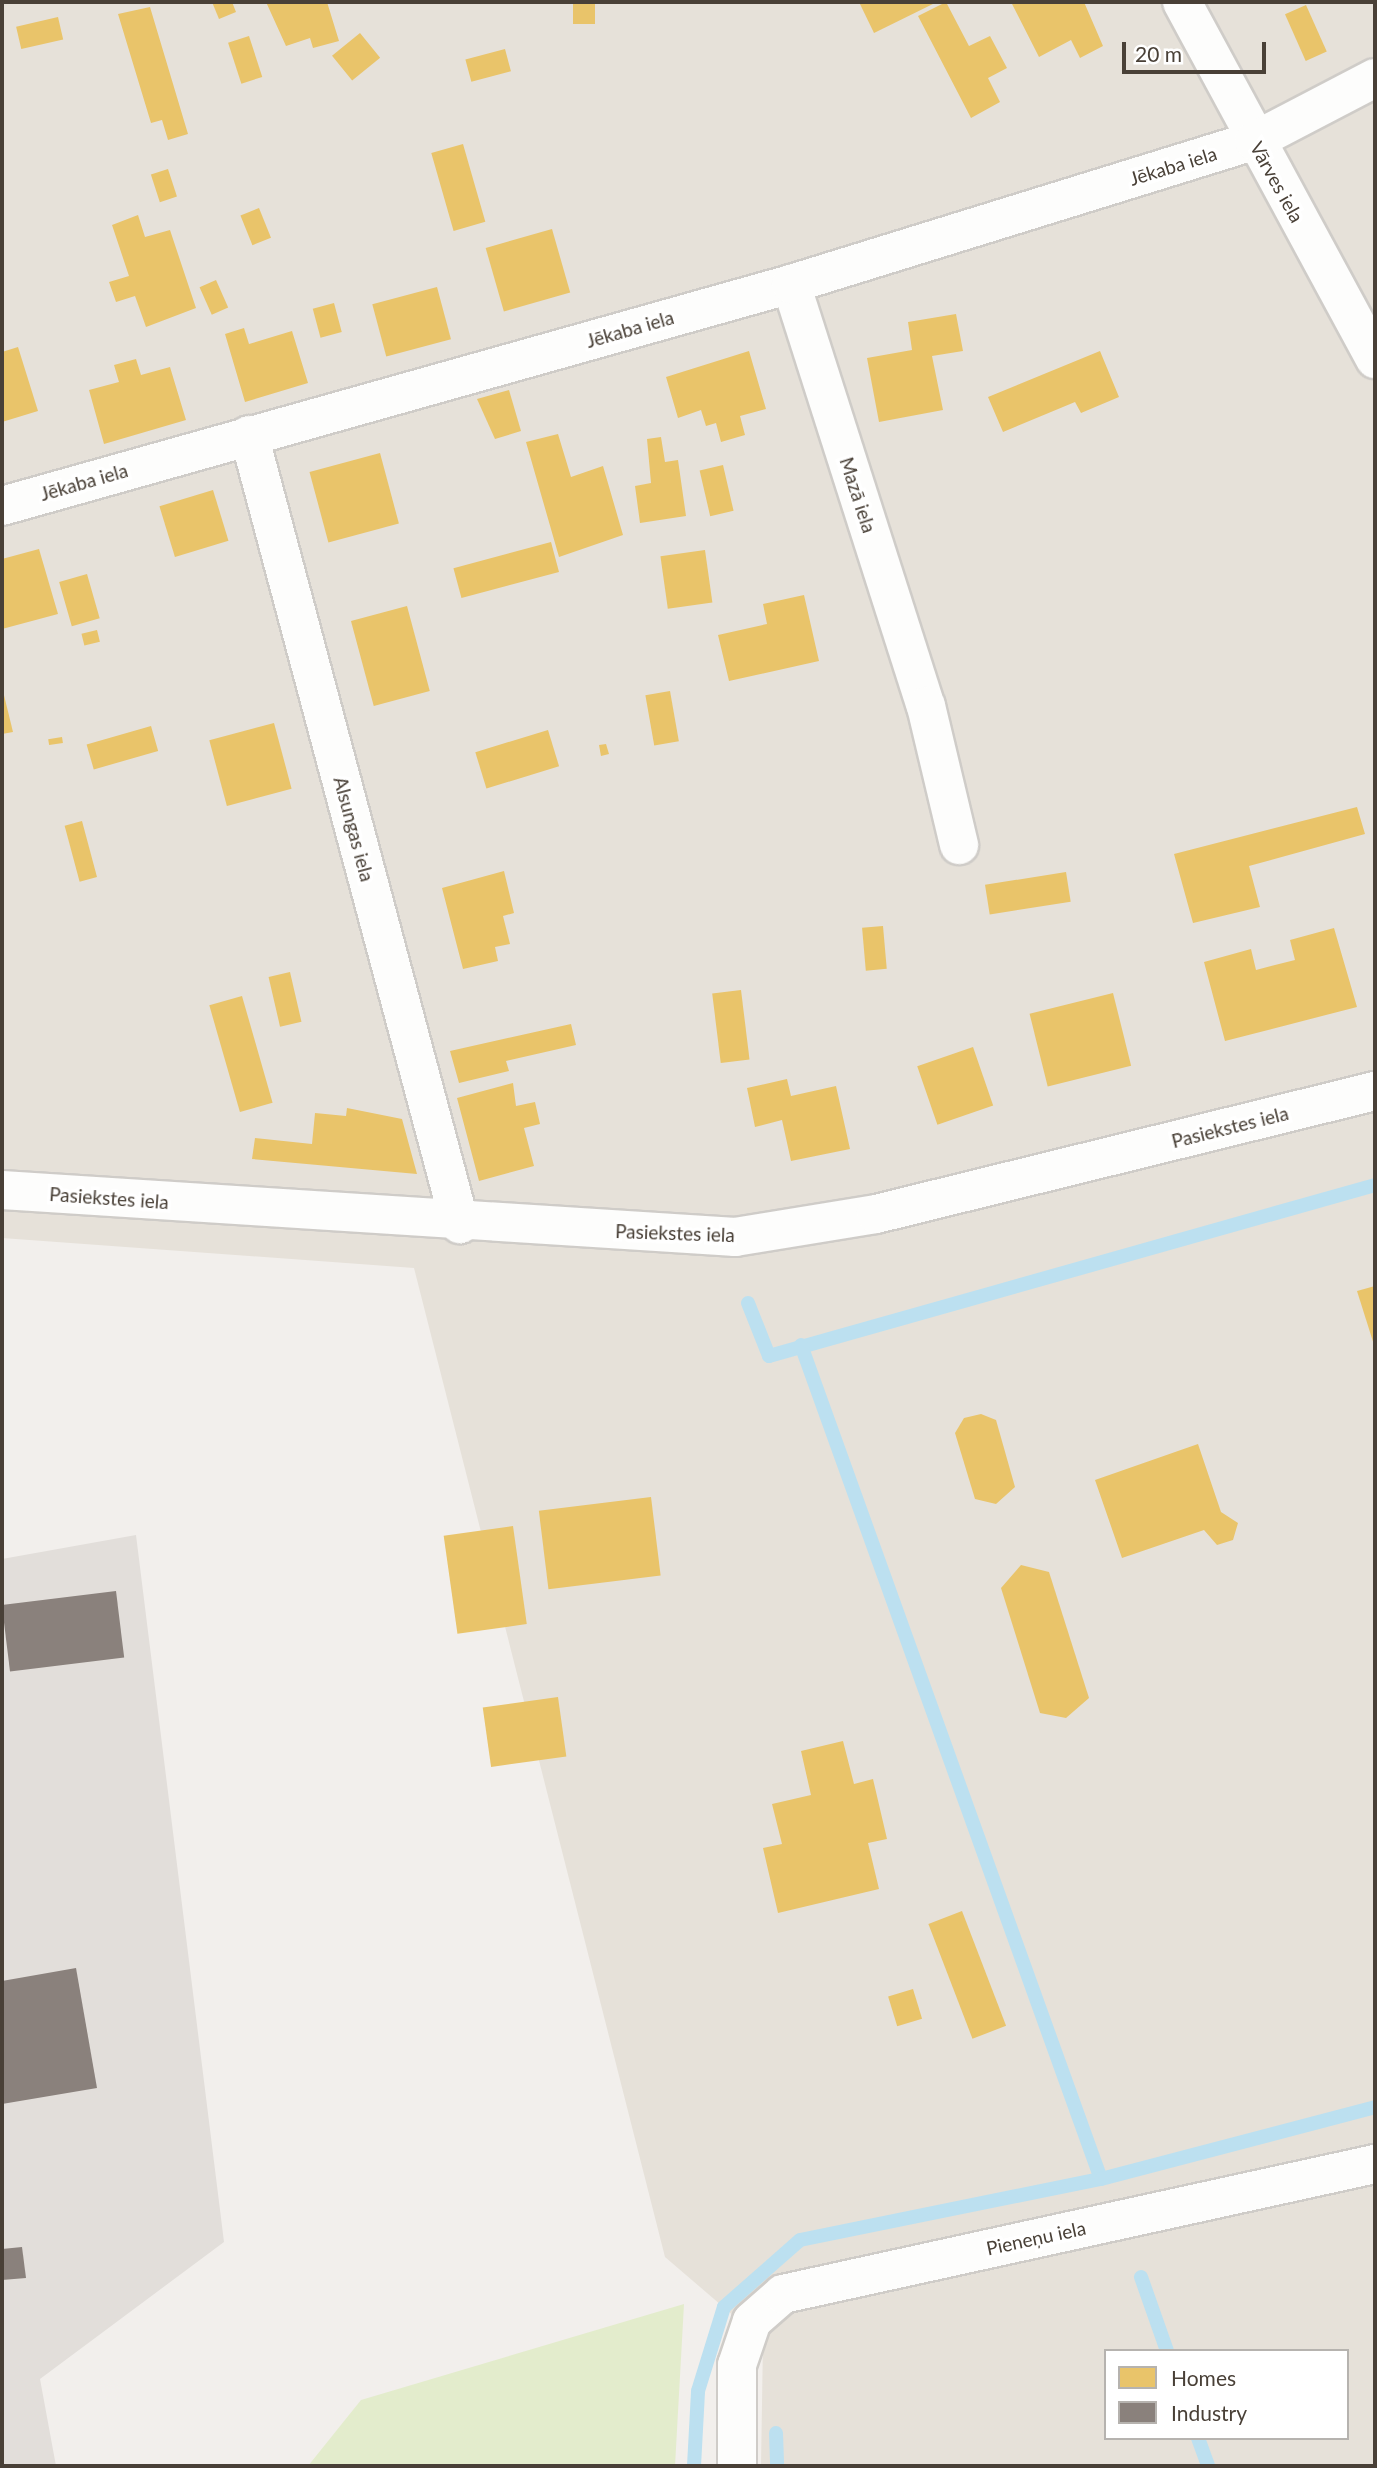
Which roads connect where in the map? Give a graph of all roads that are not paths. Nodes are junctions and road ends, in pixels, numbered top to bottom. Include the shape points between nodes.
1 (1182, 2) edge
2 (1375, 78) edge
3 (1254, 141) junction
4 (791, 284) junction
5 (1375, 359) edge
6 (249, 435) junction
7 (2, 506) edge
8 (959, 845) dead end
9 (1375, 1091) edge
10 (2, 1190) edge
11 (460, 1224) junction
12 (1375, 2164) edge
13 (737, 2466) edge

1 - 3 street, Vārves iela
2 - 3 street, Jēkaba iela
3 - 4 street, Jēkaba iela
3 - 5 street, Vārves iela
4 - 6 street, Jēkaba iela
4 - 8 street, Mazā iela via 926,706
6 - 7 street, Jēkaba iela
6 - 11 street, Alsungas iela
9 - 11 street, Pasiekstes iela via 876,1214 735,1237
10 - 11 street, Pasiekstes iela
12 - 13 street, Pieneņu iela via 783,2294 752,2320 737,2365

